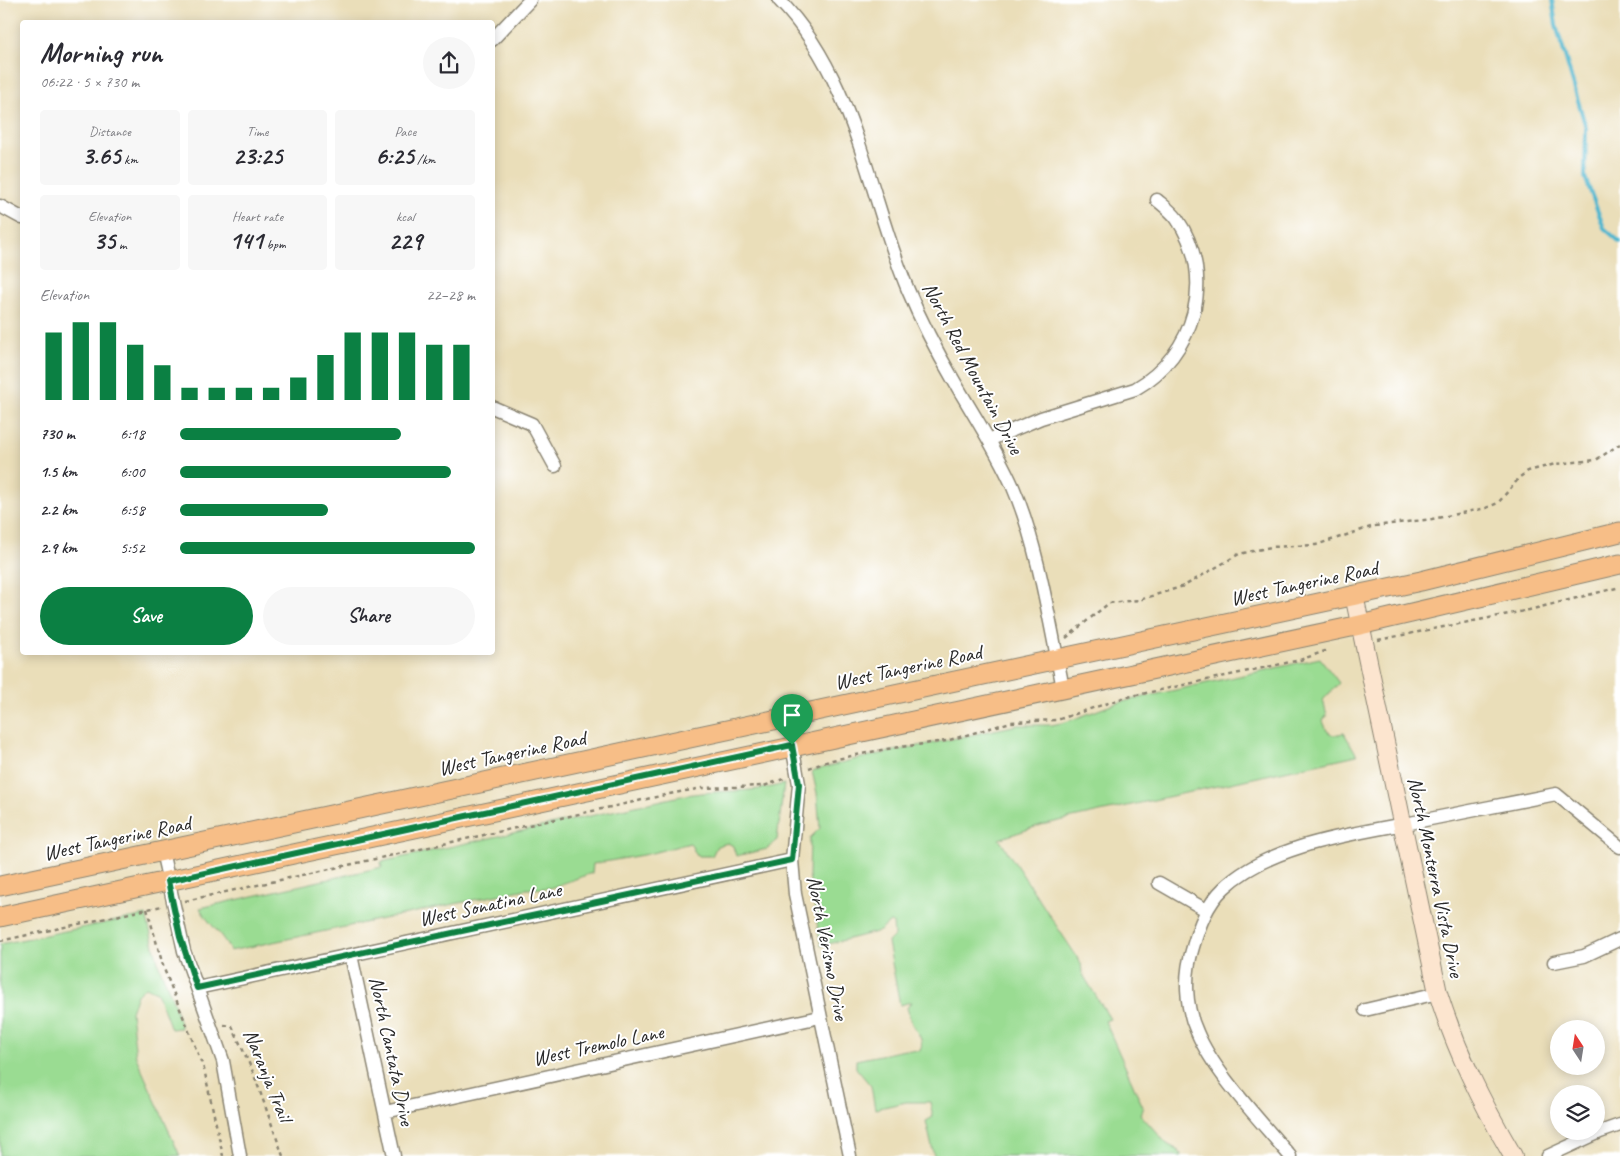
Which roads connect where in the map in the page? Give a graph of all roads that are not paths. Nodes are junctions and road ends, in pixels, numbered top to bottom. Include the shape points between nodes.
1 (530, 0) edge
2 (779, 0) edge
3 (495, 37) edge
4 (1157, 200) dead end
5 (0, 206) edge
6 (20, 217) edge
7 (495, 408) edge
8 (989, 440) junction
9 (555, 466) dead end
10 (1620, 532) edge
11 (1620, 564) edge
12 (1354, 595) junction
13 (1362, 634) junction
14 (1055, 652) junction
15 (1063, 688) junction
16 (792, 745) junction
17 (1402, 825) junction
18 (1620, 848) edge
19 (162, 851) junction
20 (792, 860) junction
21 (168, 881) junction
22 (1159, 883) dead end
23 (0, 886) edge
24 (1206, 910) junction
25 (0, 917) edge
26 (1620, 939) edge
27 (351, 955) junction
28 (1554, 962) dead end
29 (197, 988) junction
30 (1438, 993) junction
31 (1365, 1010) dead end
32 (820, 1017) junction
33 (385, 1112) junction
34 (1620, 1125) edge
35 (240, 1156) edge
36 (394, 1156) edge
37 (850, 1156) edge
38 (1290, 1156) edge
39 (1512, 1156) edge
40 (1548, 1156) edge

1 - 3 street
2 - 8 street, North Red Mountain Drive via 807,36 846,105 909,293 940,356
4 - 8 street via 1176,217 1184,231 1195,270 1194,315 1175,356 1135,389 1041,418
5 - 6 street
7 - 9 street via 532,424
8 - 14 street, North Red Mountain Drive via 1023,514
10 - 12 main road, West Tangerine Road
11 - 13 main road
12 - 13 street, North Monterra Vista Drive
12 - 14 main road, West Tangerine Road
13 - 15 main road
13 - 17 street, North Monterra Vista Drive
14 - 15 street, North Red Mountain Drive
14 - 19 main road, West Tangerine Road
15 - 16 main road
16 - 20 street, North Verismo Drive via 799,784
16 - 21 main road
17 - 18 street via 1556,794
17 - 24 street via 1279,854 1245,871 1223,888
17 - 30 street, North Monterra Vista Drive
19 - 21 street
19 - 23 main road, West Tangerine Road
20 - 27 street, West Sonatina Lane
20 - 32 street, North Verismo Drive via 799,918
21 - 25 main road
21 - 29 street via 180,936
22 - 24 street
24 - 38 street via 1188,962 1188,992 1196,1032 1210,1058
26 - 28 street via 1584,956
27 - 29 street, West Sonatina Lane
27 - 33 street, North Cantata Drive
29 - 35 street via 222,1061
30 - 31 street
30 - 39 street, North Monterra Vista Drive via 1454,1042
32 - 33 street, West Tremolo Lane
32 - 37 street, North Verismo Drive
33 - 36 street, North Cantata Drive
34 - 40 street

